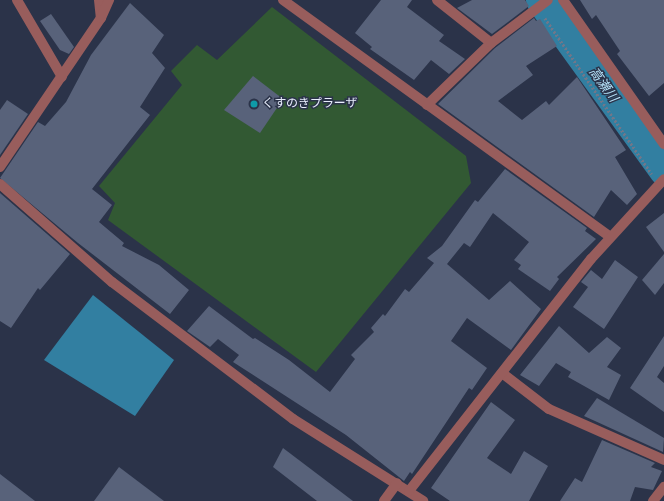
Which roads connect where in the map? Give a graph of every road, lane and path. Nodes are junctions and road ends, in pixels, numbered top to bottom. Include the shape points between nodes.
1 (17, 0) edge
2 (98, 0) edge
3 (109, 0) edge
4 (283, 0) edge
5 (437, 0) edge
6 (548, 0) edge
7 (563, 0) edge
8 (538, 8) junction
9 (101, 18) junction
10 (491, 43) junction
11 (62, 78) junction
12 (427, 105) junction
13 (664, 144) edge
14 (0, 167) edge
15 (662, 181) edge
16 (0, 184) edge
17 (610, 237) junction
18 (502, 373) junction
19 (664, 460) edge
20 (397, 483) junction
21 (664, 487) edge
22 (408, 490) junction
23 (384, 501) edge
24 (424, 501) edge
25 (653, 501) edge

1 - 11 street
2 - 9 street
3 - 9 street
4 - 12 street
5 - 10 street
6 - 8 street
7 - 13 street
8 - 10 street
8 - 15 path
9 - 11 street
10 - 12 street
11 - 14 street
12 - 17 street
15 - 17 street
16 - 20 street via 112,282 293,419
17 - 18 street
18 - 19 street via 548,409
18 - 22 street
20 - 22 street
20 - 23 street
21 - 25 street
22 - 24 street

